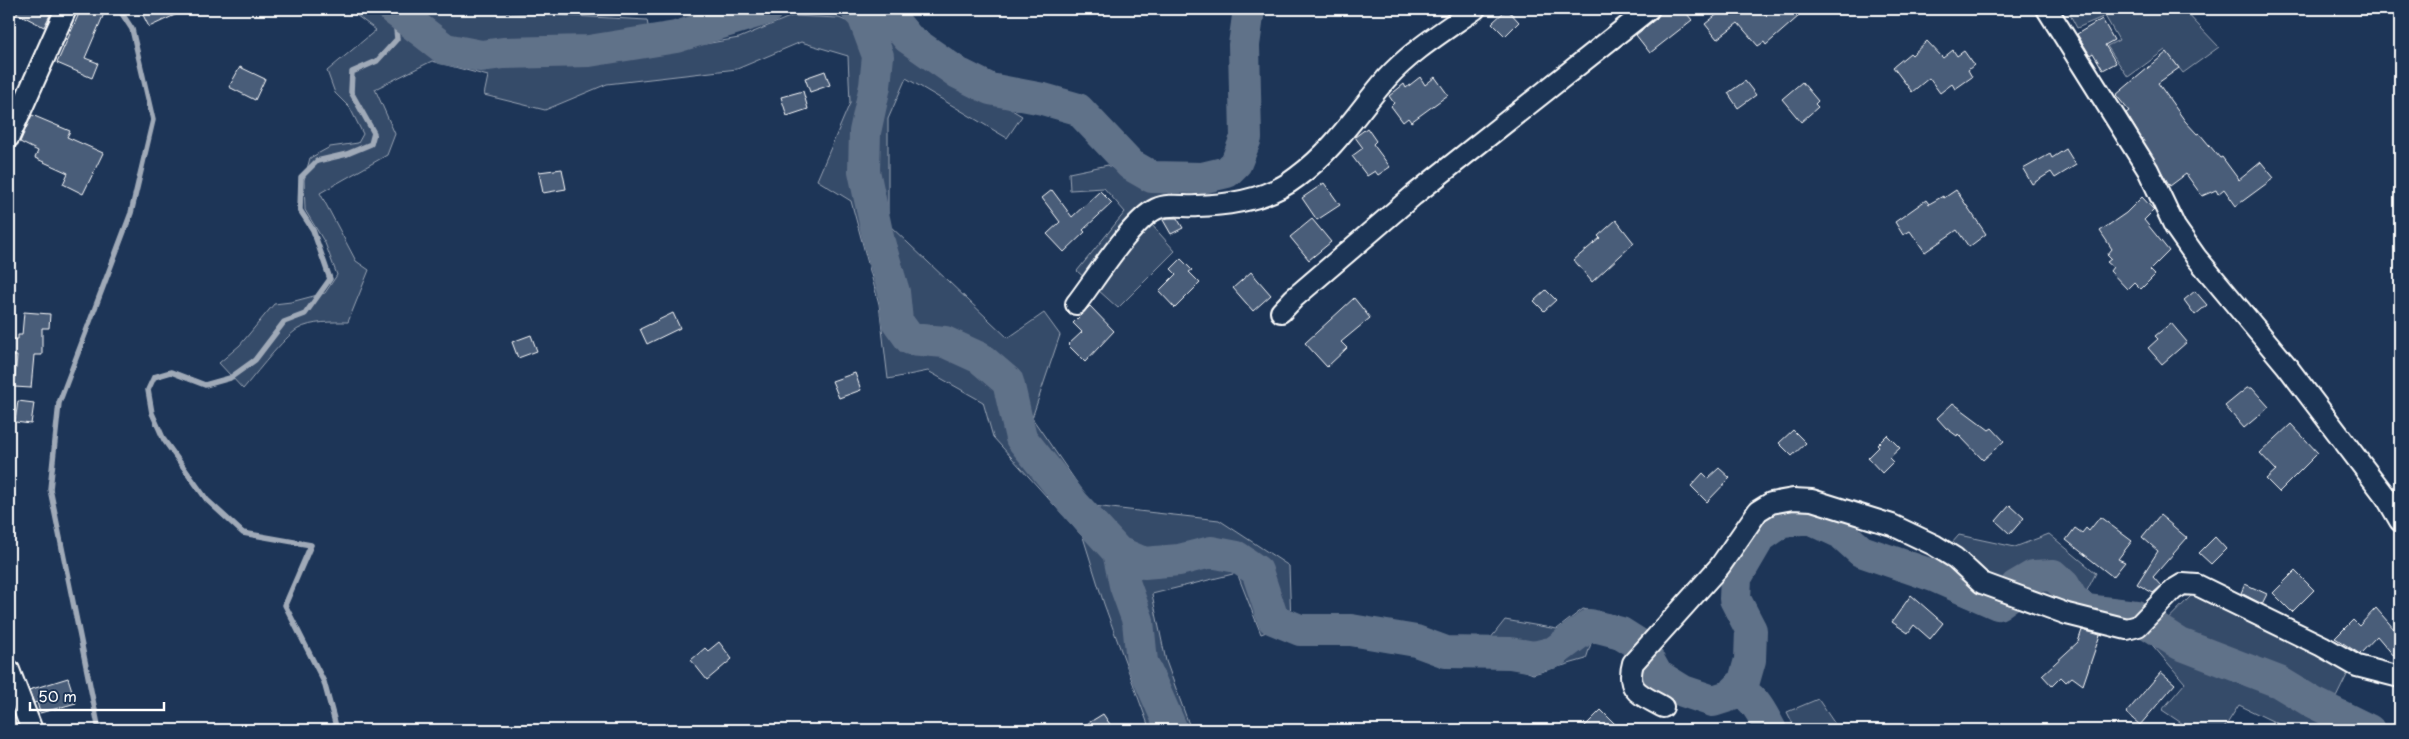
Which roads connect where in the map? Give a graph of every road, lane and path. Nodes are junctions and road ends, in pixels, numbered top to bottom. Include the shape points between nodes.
1 (66, 9) edge
2 (1475, 9) edge
3 (1649, 9) edge
4 (2047, 9) edge
5 (9, 137) edge
6 (1076, 304) dead end
7 (1282, 312) dead end
8 (2400, 521) edge
9 (9, 670) edge
10 (2400, 678) edge
11 (1663, 707) dead end
12 (32, 730) edge

1 - 5 street
2 - 6 street via 1406,59 1326,153 1296,178 1270,194 1241,202 1169,206 1156,209 1138,221
3 - 7 street via 1408,201 1294,298
4 - 8 street via 2148,170 2180,235 2286,365 2386,497
9 - 12 street
10 - 11 street via 2357,666 2196,585 2183,584 2173,590 2144,621 2127,629 2067,614 1982,583 1955,558 1892,526 1812,500 1793,499 1771,502 1758,511 1720,566 1635,660 1629,677 1634,690

